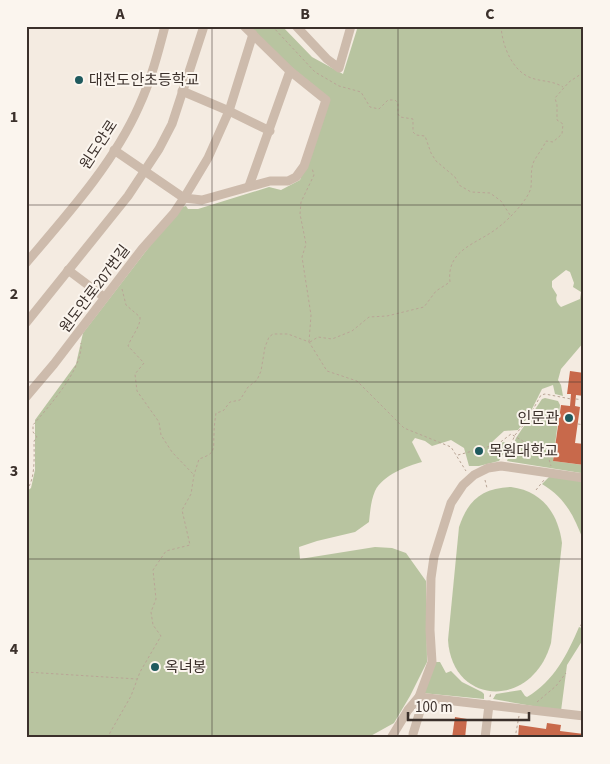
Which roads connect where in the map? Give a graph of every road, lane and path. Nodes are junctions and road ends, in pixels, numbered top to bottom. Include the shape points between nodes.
1 (165, 26) edge
2 (204, 26) edge
3 (244, 26) edge
4 (272, 26) edge
5 (296, 26) edge
6 (352, 26) edge
7 (501, 26) edge
8 (304, 30) edge
9 (253, 34) junction
10 (290, 71) junction
11 (584, 72) edge
12 (564, 88) junction
13 (182, 91) junction
14 (229, 110) junction
15 (270, 131) junction
16 (114, 150) junction
17 (308, 156) junction
18 (146, 171) junction
19 (249, 186) junction
20 (184, 198) junction
21 (510, 216) junction
22 (26, 263) edge
23 (68, 270) junction
24 (123, 286) dead end
25 (104, 297) junction
26 (26, 323) edge
27 (79, 331) junction
28 (309, 342) junction
29 (26, 397) edge
30 (571, 399) dead end
31 (576, 399) dead end
32 (584, 400) edge
33 (578, 424) dead end
34 (584, 425) edge
35 (515, 435) junction
36 (457, 455) junction
37 (550, 465) dead end
38 (501, 466) junction
39 (194, 475) junction
40 (468, 475) dead end
41 (584, 478) edge
42 (484, 479) dead end
43 (541, 484) dead end
44 (487, 488) dead end
45 (26, 490) edge
46 (536, 490) dead end
47 (580, 625) dead end
48 (584, 627) edge
49 (26, 672) edge
50 (566, 673) dead end
51 (137, 679) junction
52 (422, 697) junction
53 (534, 704) dead end
54 (489, 705) junction
55 (519, 716) dead end
56 (584, 716) edge
57 (413, 734) dead end
58 (108, 738) edge
59 (391, 738) edge
60 (485, 738) edge
61 (515, 738) edge

1 - 16 street, 원도안로 via 139,106
2 - 13 street, 원도안로207번길
3 - 9 street
4 - 21 path via 315,72 339,86 361,92 370,107 379,109 388,100 398,103 400,117 413,119 413,132 425,136 436,161 459,185 470,192 490,193
5 - 8 street
6 - 8 street via 339,68 327,59
7 - 12 path via 510,59 527,76 555,82
9 - 10 street
9 - 14 street, 원도안로207번길
10 - 15 street
10 - 17 street via 326,100
11 - 12 path
12 - 21 path via 556,98 556,120 564,124 562,134 553,142 546,141 530,174 531,189
13 - 14 street
13 - 18 street, 원도안로207번길 via 172,124
14 - 15 street
14 - 20 street, 원도안로207번길 via 208,158
15 - 19 street
16 - 18 street
16 - 22 street, 원도안로
17 - 19 street via 296,177
17 - 28 path via 314,175 301,202 300,214 306,244 302,257 311,315
18 - 20 street
18 - 23 street, 원도안로207번길
19 - 20 street via 202,200
20 - 25 street, 원도안로207번길
21 - 28 path via 499,228 463,249 450,264 450,282 436,291 424,307 369,317 352,331 332,339 318,337
23 - 25 street
23 - 26 street, 원도안로207번길
24 - 39 path via 126,305 140,317 128,346 144,363 135,374 137,391 159,422 161,435 172,452
25 - 27 street, 원도안로207번길
27 - 29 street, 원도안로207번길
27 - 45 path via 82,350 77,368 34,425 37,437 34,440 32,479
28 - 36 path via 327,371 356,381 404,428 451,447
28 - 39 path via 288,334 269,337 257,380 240,400 230,402 223,411 216,413 215,446 199,459
30 - 35 path via 543,394
31 - 32 path
33 - 34 path
35 - 36 path via 511,434 498,444
35 - 37 path via 548,456
35 - 38 path
36 - 40 path
38 - 41 street
38 - 52 street via 474,475 463,485 444,522 431,578 432,662
39 - 51 path via 191,494 182,510 190,546 166,552 153,570 156,599 151,612 153,625 161,636
42 - 44 path
43 - 46 path
47 - 48 path
49 - 51 path
50 - 53 path
51 - 58 path
52 - 54 street
52 - 57 street
52 - 59 street via 408,710
54 - 56 street
54 - 60 street
55 - 61 path

